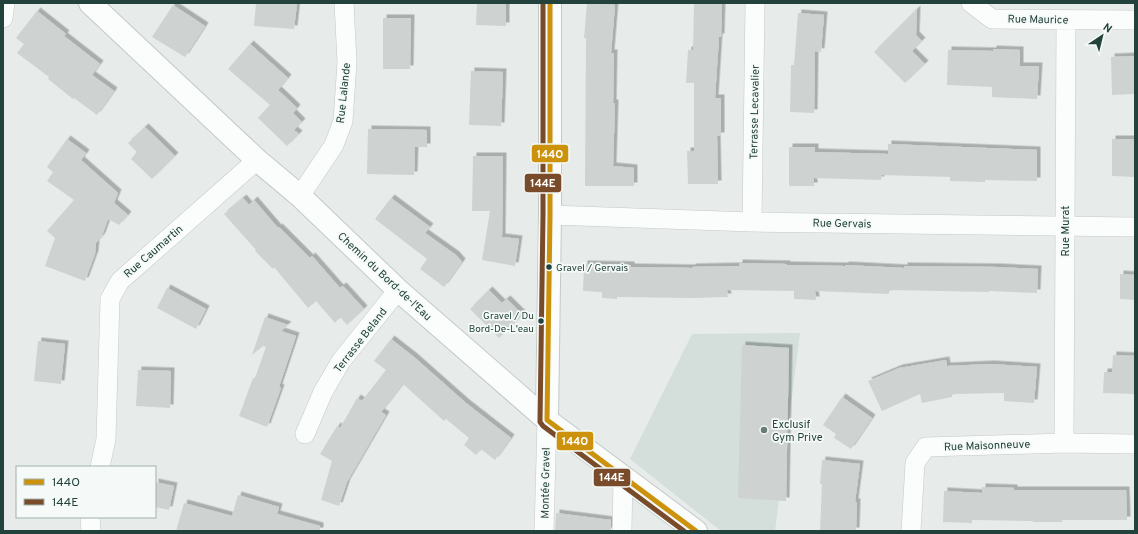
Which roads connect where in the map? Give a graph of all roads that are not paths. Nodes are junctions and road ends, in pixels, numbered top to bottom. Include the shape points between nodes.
1 (5, 3) edge
2 (90, 3) edge
3 (344, 3) edge
4 (550, 3) edge
5 (755, 3) edge
6 (970, 3) edge
7 (3, 18) edge
8 (1066, 20) junction
9 (1135, 20) edge
10 (257, 160) junction
11 (300, 196) junction
12 (550, 215) junction
13 (752, 222) junction
14 (1065, 226) junction
15 (1135, 227) edge
16 (398, 290) junction
17 (547, 420) junction
18 (305, 434) dead end
19 (1064, 443) junction
20 (1135, 444) edge
21 (100, 466) edge
22 (623, 477) junction
23 (90, 518) edge
24 (92, 531) edge
25 (544, 531) edge
26 (622, 531) edge
27 (696, 531) edge
28 (911, 531) edge

1 - 7 street
2 - 10 street, Chemin du Bord-de-l'Eau
3 - 11 street, Rue Lalande via 347,62 343,121 334,145
4 - 12 street, Montée Gravel
5 - 13 street, Terrasse Lecavalier
6 - 8 street, Rue Maurice via 992,19
8 - 9 street, Rue Maurice
8 - 14 street, Rue Murat
10 - 11 street, Chemin du Bord-de-l'Eau
10 - 21 street, Rue Caumartin via 120,281 110,300 106,439
11 - 16 street, Chemin du Bord-de-l'Eau
12 - 13 street, Rue Gervais
12 - 17 street, Montée Gravel
13 - 14 street, Rue Gervais
14 - 15 street, Rue Gervais
14 - 19 street, Rue Murat
16 - 17 street, Chemin du Bord-de-l'Eau
16 - 18 street, Terrasse Beland via 341,361 323,392
17 - 22 street, Chemin du Bord-de-l'Eau
17 - 25 street, Montée Gravel
19 - 20 street, Rue Maisonneuve
19 - 28 street, Rue Maisonneuve via 926,447 915,463
22 - 26 street
22 - 27 street, Chemin du Bord-de-l'Eau
23 - 24 street

